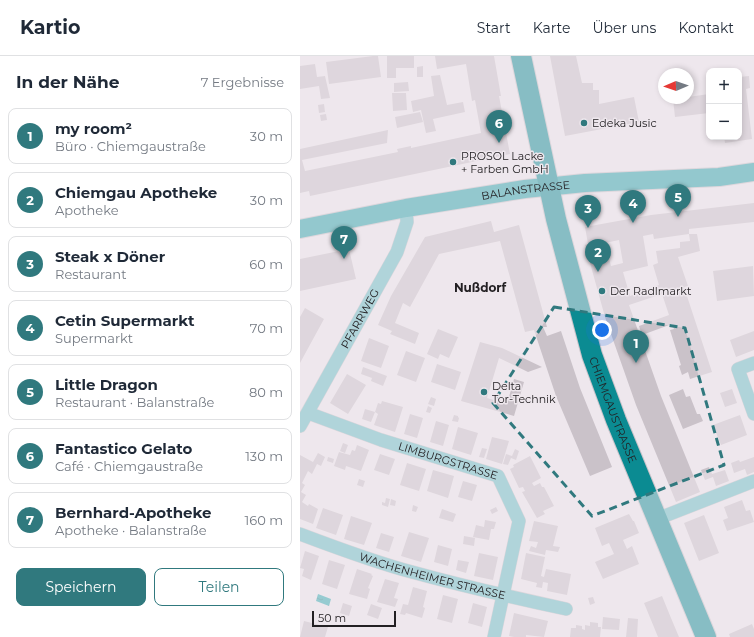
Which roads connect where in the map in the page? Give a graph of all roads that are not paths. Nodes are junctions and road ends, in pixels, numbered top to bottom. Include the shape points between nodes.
1 (521, 56) edge
2 (754, 172) edge
3 (548, 186) junction
4 (406, 208) junction
5 (300, 229) edge
6 (754, 363) edge
7 (308, 413) junction
8 (754, 414) edge
9 (300, 426) edge
10 (754, 481) edge
11 (657, 518) junction
12 (300, 534) edge
13 (503, 595) junction
14 (566, 609) dead end
15 (494, 637) edge
16 (706, 637) edge

1 - 3 main road, CHIEMGAUSTRASSE
2 - 3 street, BALANSTRASSE via 712,177
3 - 4 street, BALANSTRASSE
3 - 11 main road, CHIEMGAUSTRASSE via 592,354 616,420
4 - 5 street, BALANSTRASSE
4 - 7 street, PFARRWEG via 407,222 397,252
6 - 8 street via 738,369
7 - 9 street, PFARRWEG
7 - 13 street, LIMBURGSTRASSE via 381,440 498,476 519,521
10 - 11 street
11 - 16 main road, CHIEMGAUSTRASSE
12 - 13 street, WACHENHEIMER STRASSE via 412,572
13 - 14 street, WACHENHEIMER STRASSE
13 - 15 street, LIMBURGSTRASSE

